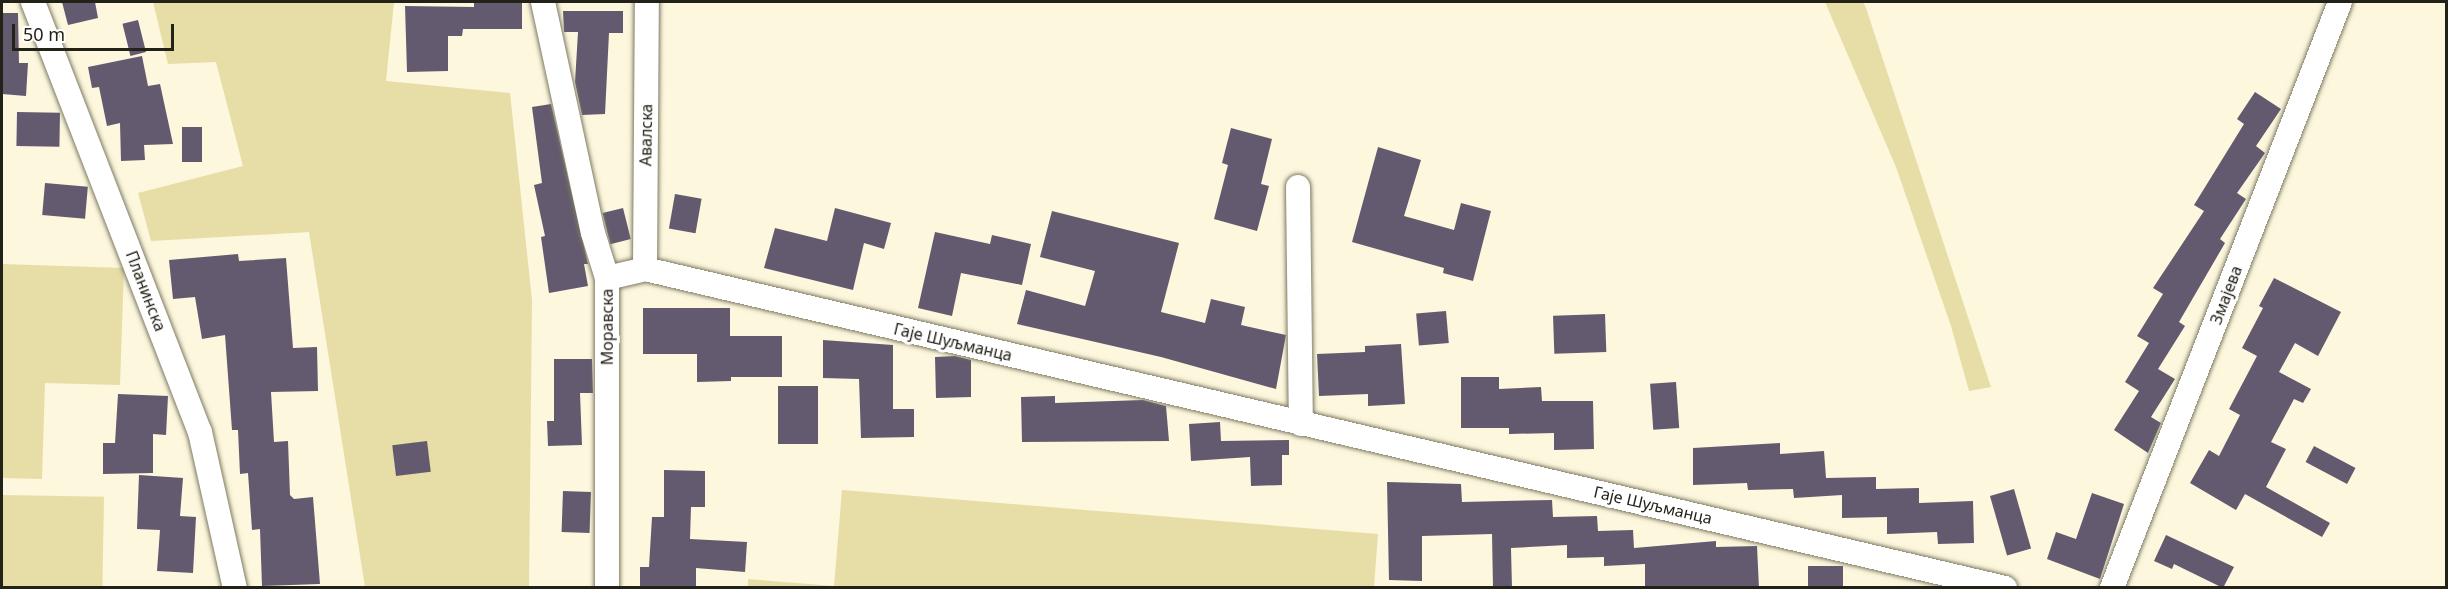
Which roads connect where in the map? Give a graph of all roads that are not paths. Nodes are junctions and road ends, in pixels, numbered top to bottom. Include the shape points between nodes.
1 (33, 2) edge
2 (543, 2) edge
3 (647, 2) edge
4 (2340, 2) edge
5 (1298, 187) dead end
6 (645, 269) junction
7 (607, 278) junction
8 (1300, 424) junction
9 (235, 588) edge
10 (608, 588) edge
11 (2005, 588) edge
12 (2112, 588) edge

1 - 9 street, Планинска via 200,432
2 - 7 street, Моравска via 593,233
3 - 6 street, Авалска
4 - 12 street, Змајева
5 - 8 street
6 - 7 street, Гаје Шуљманца
6 - 8 street, Гаје Шуљманца
7 - 10 street, Моравска
8 - 11 street, Гаје Шуљманца

